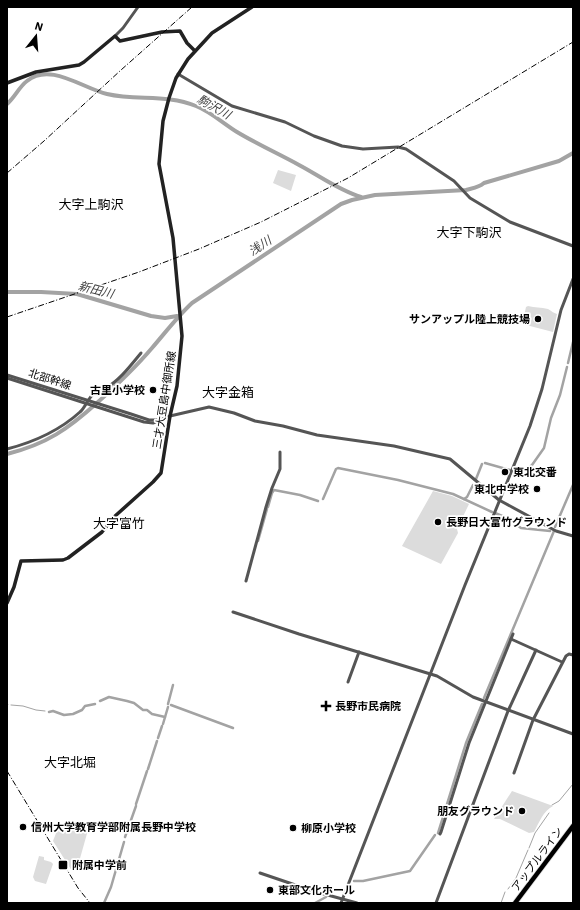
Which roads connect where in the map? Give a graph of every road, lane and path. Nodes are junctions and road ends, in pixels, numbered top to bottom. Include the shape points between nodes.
1 (138, 7) edge
2 (252, 7) edge
3 (115, 36) junction
4 (195, 51) junction
5 (178, 74) junction
6 (7, 83) edge
7 (573, 246) edge
8 (573, 279) edge
9 (141, 353) dead end
10 (7, 375) edge
11 (7, 378) edge
12 (89, 403) junction
13 (170, 416) junction
14 (7, 449) edge
15 (280, 452) dead end
16 (499, 500) junction
17 (573, 536) edge
18 (246, 581) dead end
19 (7, 603) edge
20 (233, 612) dead end
21 (513, 634) dead end
22 (511, 639) junction
23 (536, 650) junction
24 (359, 652) junction
25 (573, 655) edge
26 (562, 662) junction
27 (431, 674) junction
28 (348, 682) dead end
29 (485, 702) junction
30 (508, 711) junction
31 (533, 720) junction
32 (573, 734) edge
33 (514, 772) dead end
34 (573, 826) edge
35 (440, 834) dead end
36 (260, 873) dead end
37 (341, 901) edge
38 (357, 903) edge
39 (436, 903) edge
40 (515, 903) edge

1 - 3 street
2 - 4 main road, 三才大豆島中御所線 via 212,33
3 - 4 main road via 120,41 180,31
3 - 6 main road via 79,65 36,72
4 - 5 main road, 三才大豆島中御所線
5 - 7 street via 232,106 285,122 342,146 363,149 402,147 450,177 470,198 515,224
5 - 13 main road, 三才大豆島中御所線 via 162,121 159,164 173,238 182,336 178,377
8 - 16 street via 561,310 530,426
9 - 12 street via 107,388 95,393
10 - 12 street, 北部幹線
11 - 12 street, 北部幹線
12 - 13 street via 149,420
12 - 14 street via 72,420 46,436
13 - 16 street via 209,407 255,421 317,435 394,446 450,459
13 - 19 main road, 三才大豆島中御所線 via 161,473 158,477 124,508 99,536 68,558 21,561
15 - 18 street via 280,469 266,507
16 - 17 street via 556,531
16 - 27 street
20 - 24 street
21 - 22 street
22 - 23 street
22 - 29 street
23 - 26 street
23 - 30 street
24 - 27 street
24 - 28 street
25 - 26 street via 568,655
26 - 31 street
27 - 29 street
27 - 37 street
29 - 30 street
29 - 35 street via 468,743
30 - 31 street
30 - 39 street
31 - 32 street
31 - 33 street
34 - 40 highway, アップルライン
36 - 37 street
37 - 38 street

